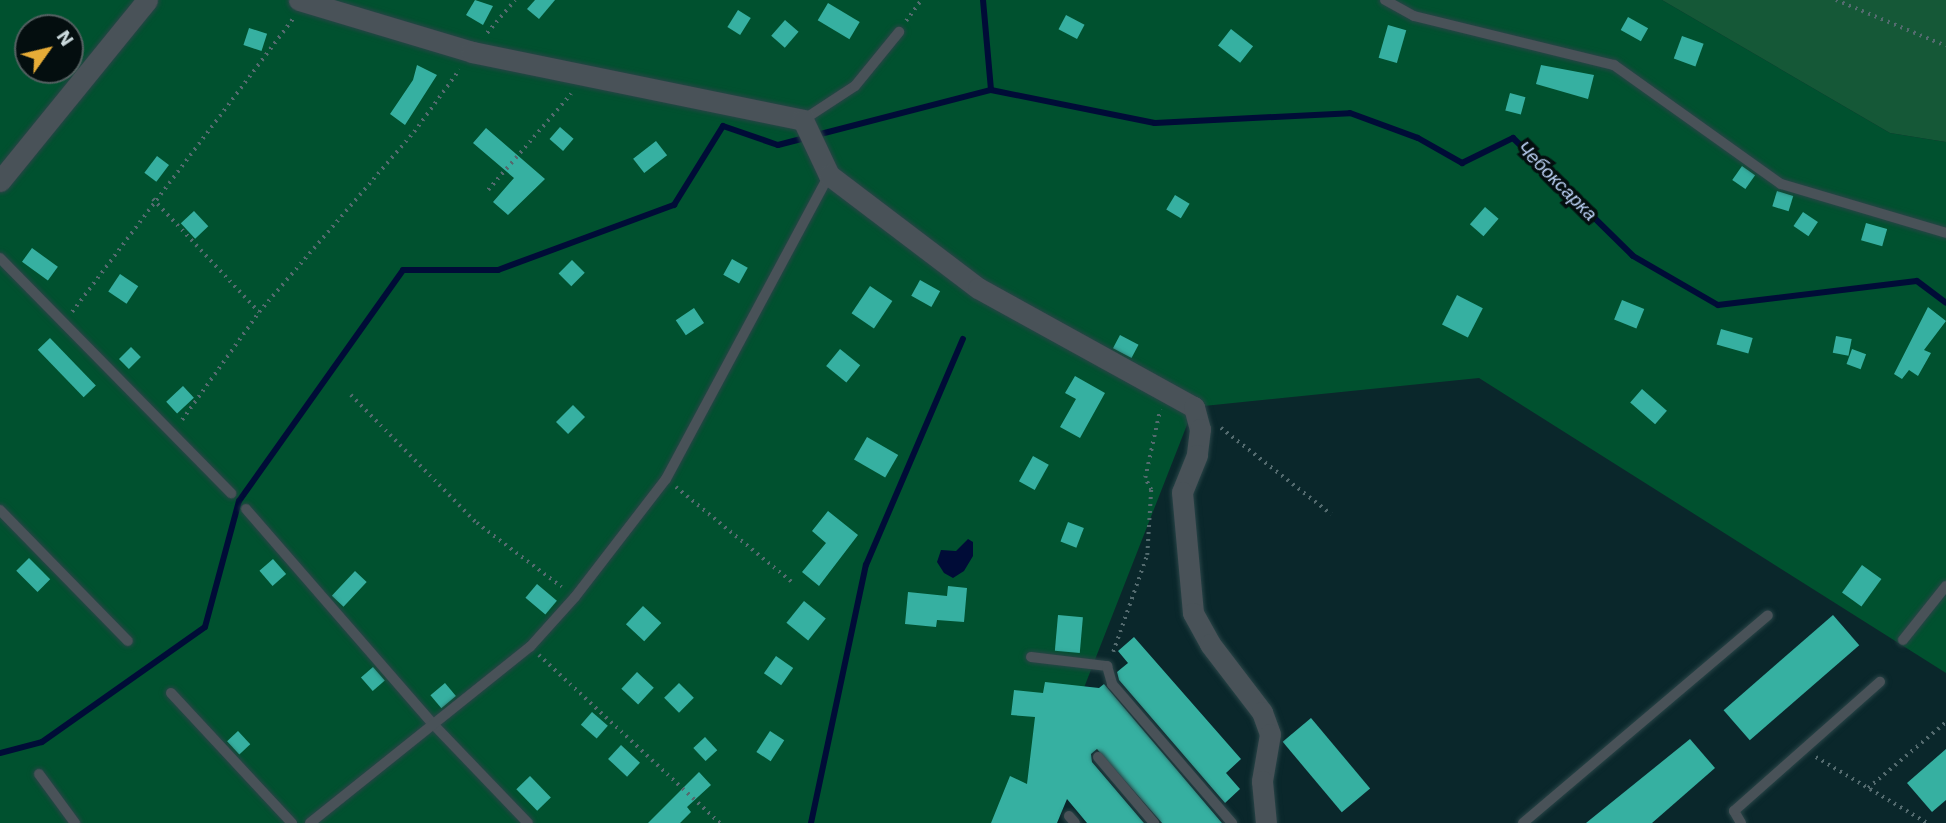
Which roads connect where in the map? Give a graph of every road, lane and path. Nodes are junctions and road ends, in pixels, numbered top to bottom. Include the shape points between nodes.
1 (147, 0) edge
2 (515, 0) edge
3 (921, 0) edge
4 (1385, 0) edge
5 (1836, 0) edge
6 (303, 1) edge
7 (898, 32) joint
8 (1946, 46) edge
9 (472, 52) junction
10 (586, 76) junction
11 (803, 120) junction
12 (829, 175) junction
13 (0, 181) edge
14 (488, 190) dead end
15 (153, 200) junction
16 (1946, 233) edge
17 (0, 258) edge
18 (259, 312) junction
19 (65, 322) junction
20 (1164, 391) junction
21 (351, 395) dead end
22 (1194, 407) junction
23 (173, 432) junction
24 (666, 479) junction
25 (231, 493) dead end
26 (246, 509) dead end
27 (0, 510) edge
28 (1331, 514) dead end
29 (792, 582) dead end
30 (1946, 586) edge
31 (575, 597) junction
32 (1768, 615) dead end
33 (1903, 640) dead end
34 (128, 641) dead end
35 (530, 647) junction
36 (1031, 657) dead end
37 (1107, 666) junction
38 (1880, 682) dead end
39 (171, 693) dead end
40 (1946, 722) edge
41 (433, 724) junction
42 (1803, 748) junction
43 (1098, 757) dead end
44 (39, 774) dead end
45 (1868, 788) junction
46 (1530, 821) edge
47 (75, 823) edge
48 (292, 823) edge
49 (310, 823) edge
50 (528, 823) edge
51 (720, 823) edge
52 (1153, 823) edge
53 (1232, 823) edge
54 (1266, 823) edge
55 (1741, 823) edge
56 (1927, 823) edge

1 - 13 street
2 - 9 path
3 - 7 path
4 - 16 lane via 1414,16 1614,65 1781,184
5 - 8 path
6 - 9 street
6 - 15 path
7 - 11 lane via 855,86
9 - 10 street
9 - 18 path via 414,132
10 - 11 street
10 - 14 path
11 - 12 street
12 - 20 street via 978,288
12 - 24 lane
15 - 18 path
15 - 19 path
17 - 19 lane
18 - 23 path
19 - 23 lane
20 - 22 street
20 - 37 path via 1145,478 1150,491 1147,555
21 - 31 path via 477,523
22 - 28 path
22 - 54 street via 1200,429 1197,455 1182,492 1193,612 1210,645 1262,712 1270,734 1262,781
23 - 25 lane
24 - 29 path
24 - 31 lane
26 - 41 lane
27 - 34 lane
30 - 33 lane
31 - 35 lane
32 - 46 lane
35 - 41 lane
35 - 51 path
36 - 37 lane
37 - 53 lane via 1112,684
38 - 42 lane
39 - 48 lane
40 - 45 path
41 - 49 lane
41 - 50 lane
42 - 45 path
42 - 55 lane via 1734,811
43 - 52 lane
44 - 47 lane
45 - 56 path

